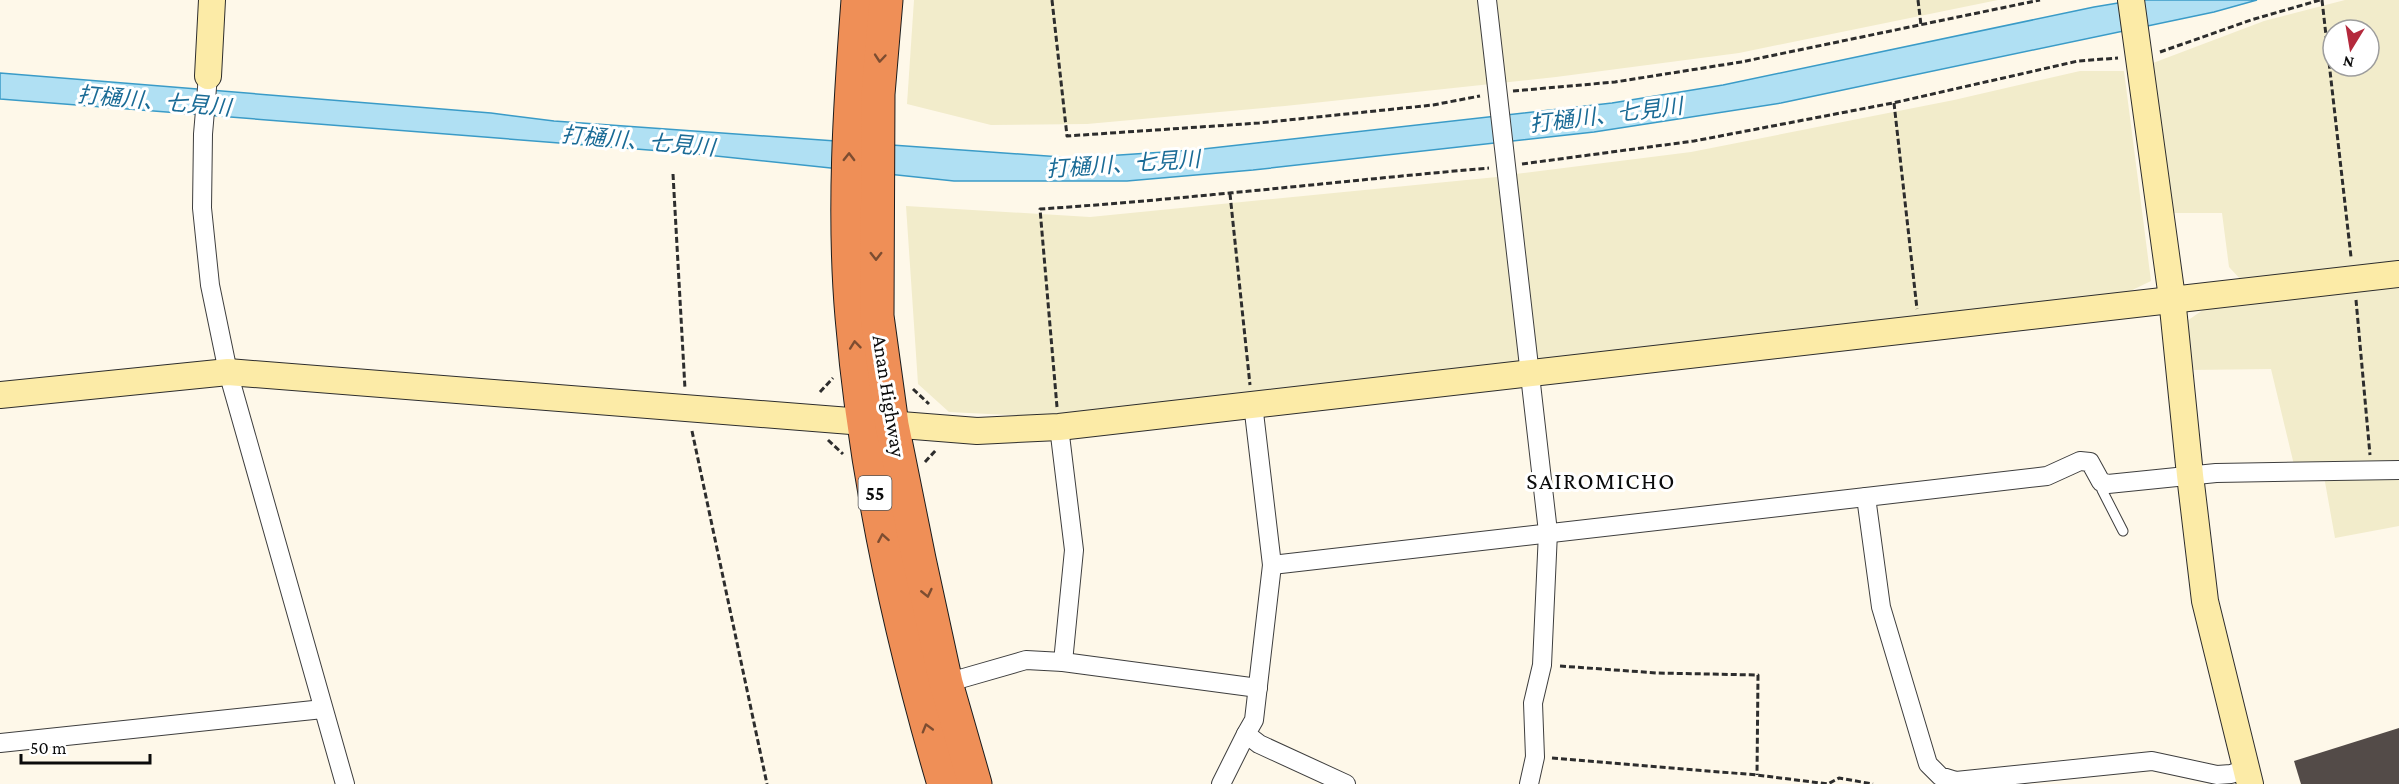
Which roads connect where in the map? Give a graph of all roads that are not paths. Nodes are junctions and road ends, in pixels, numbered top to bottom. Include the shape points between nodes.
1 (212, 0) edge
2 (858, 0) edge
3 (885, 0) edge
4 (1487, 0) edge
5 (2131, 0) edge
6 (208, 76) joint
7 (863, 124) junction
8 (2399, 274) edge
9 (2172, 298) junction
10 (228, 372) junction
11 (1531, 374) junction
12 (0, 395) edge
13 (1253, 404) junction
14 (878, 423) junction
15 (1059, 427) junction
16 (2399, 470) edge
17 (2190, 476) junction
18 (2101, 482) junction
19 (1866, 497) junction
20 (2123, 531) dead end
21 (1548, 532) junction
22 (1272, 565) junction
23 (1063, 662) junction
24 (946, 683) junction
25 (1258, 687) junction
26 (323, 710) junction
27 (1246, 734) junction
28 (0, 743) edge
29 (2248, 777) edge
30 (345, 784) edge
31 (944, 784) edge
32 (975, 784) edge
33 (1221, 784) edge
34 (1346, 784) edge
35 (1529, 784) edge

1 - 6 street
2 - 7 highway, Anan Highway / 55
3 -> 7 highway, Anan Highway / 55 via 878,94
4 - 11 street
5 - 9 street
6 - 10 street via 202,208 210,285
7 - 14 highway, Anan Highway / 55 via 862,196 877,316
8 - 9 street
9 - 11 street
9 - 17 street
10 - 12 street
10 - 14 street
10 - 26 street
11 - 13 street
11 - 21 street
13 - 15 street
13 - 22 street
14 - 15 street via 977,431
14 -> 24 highway, Anan Highway / 55
31 -> 14 highway, Anan Highway / 55 via 888,566
15 - 23 street via 1074,550
16 - 17 street
17 - 18 street
17 - 29 street via 2205,601
18 - 19 street via 2090,462 2080,461 2048,476
18 - 20 lane
19 - 21 street
19 - 29 street via 1884,617 1928,764 1940,776 1956,781 2152,761 2217,775
21 - 22 street
21 - 35 street via 1542,665 1533,703 1535,757
22 - 25 street
23 - 24 street via 1026,660
23 - 25 street
24 - 32 highway, Anan Highway / 55
25 - 27 street via 1254,720
26 - 28 street
26 - 30 street
27 - 33 street
27 - 34 street via 1259,744

